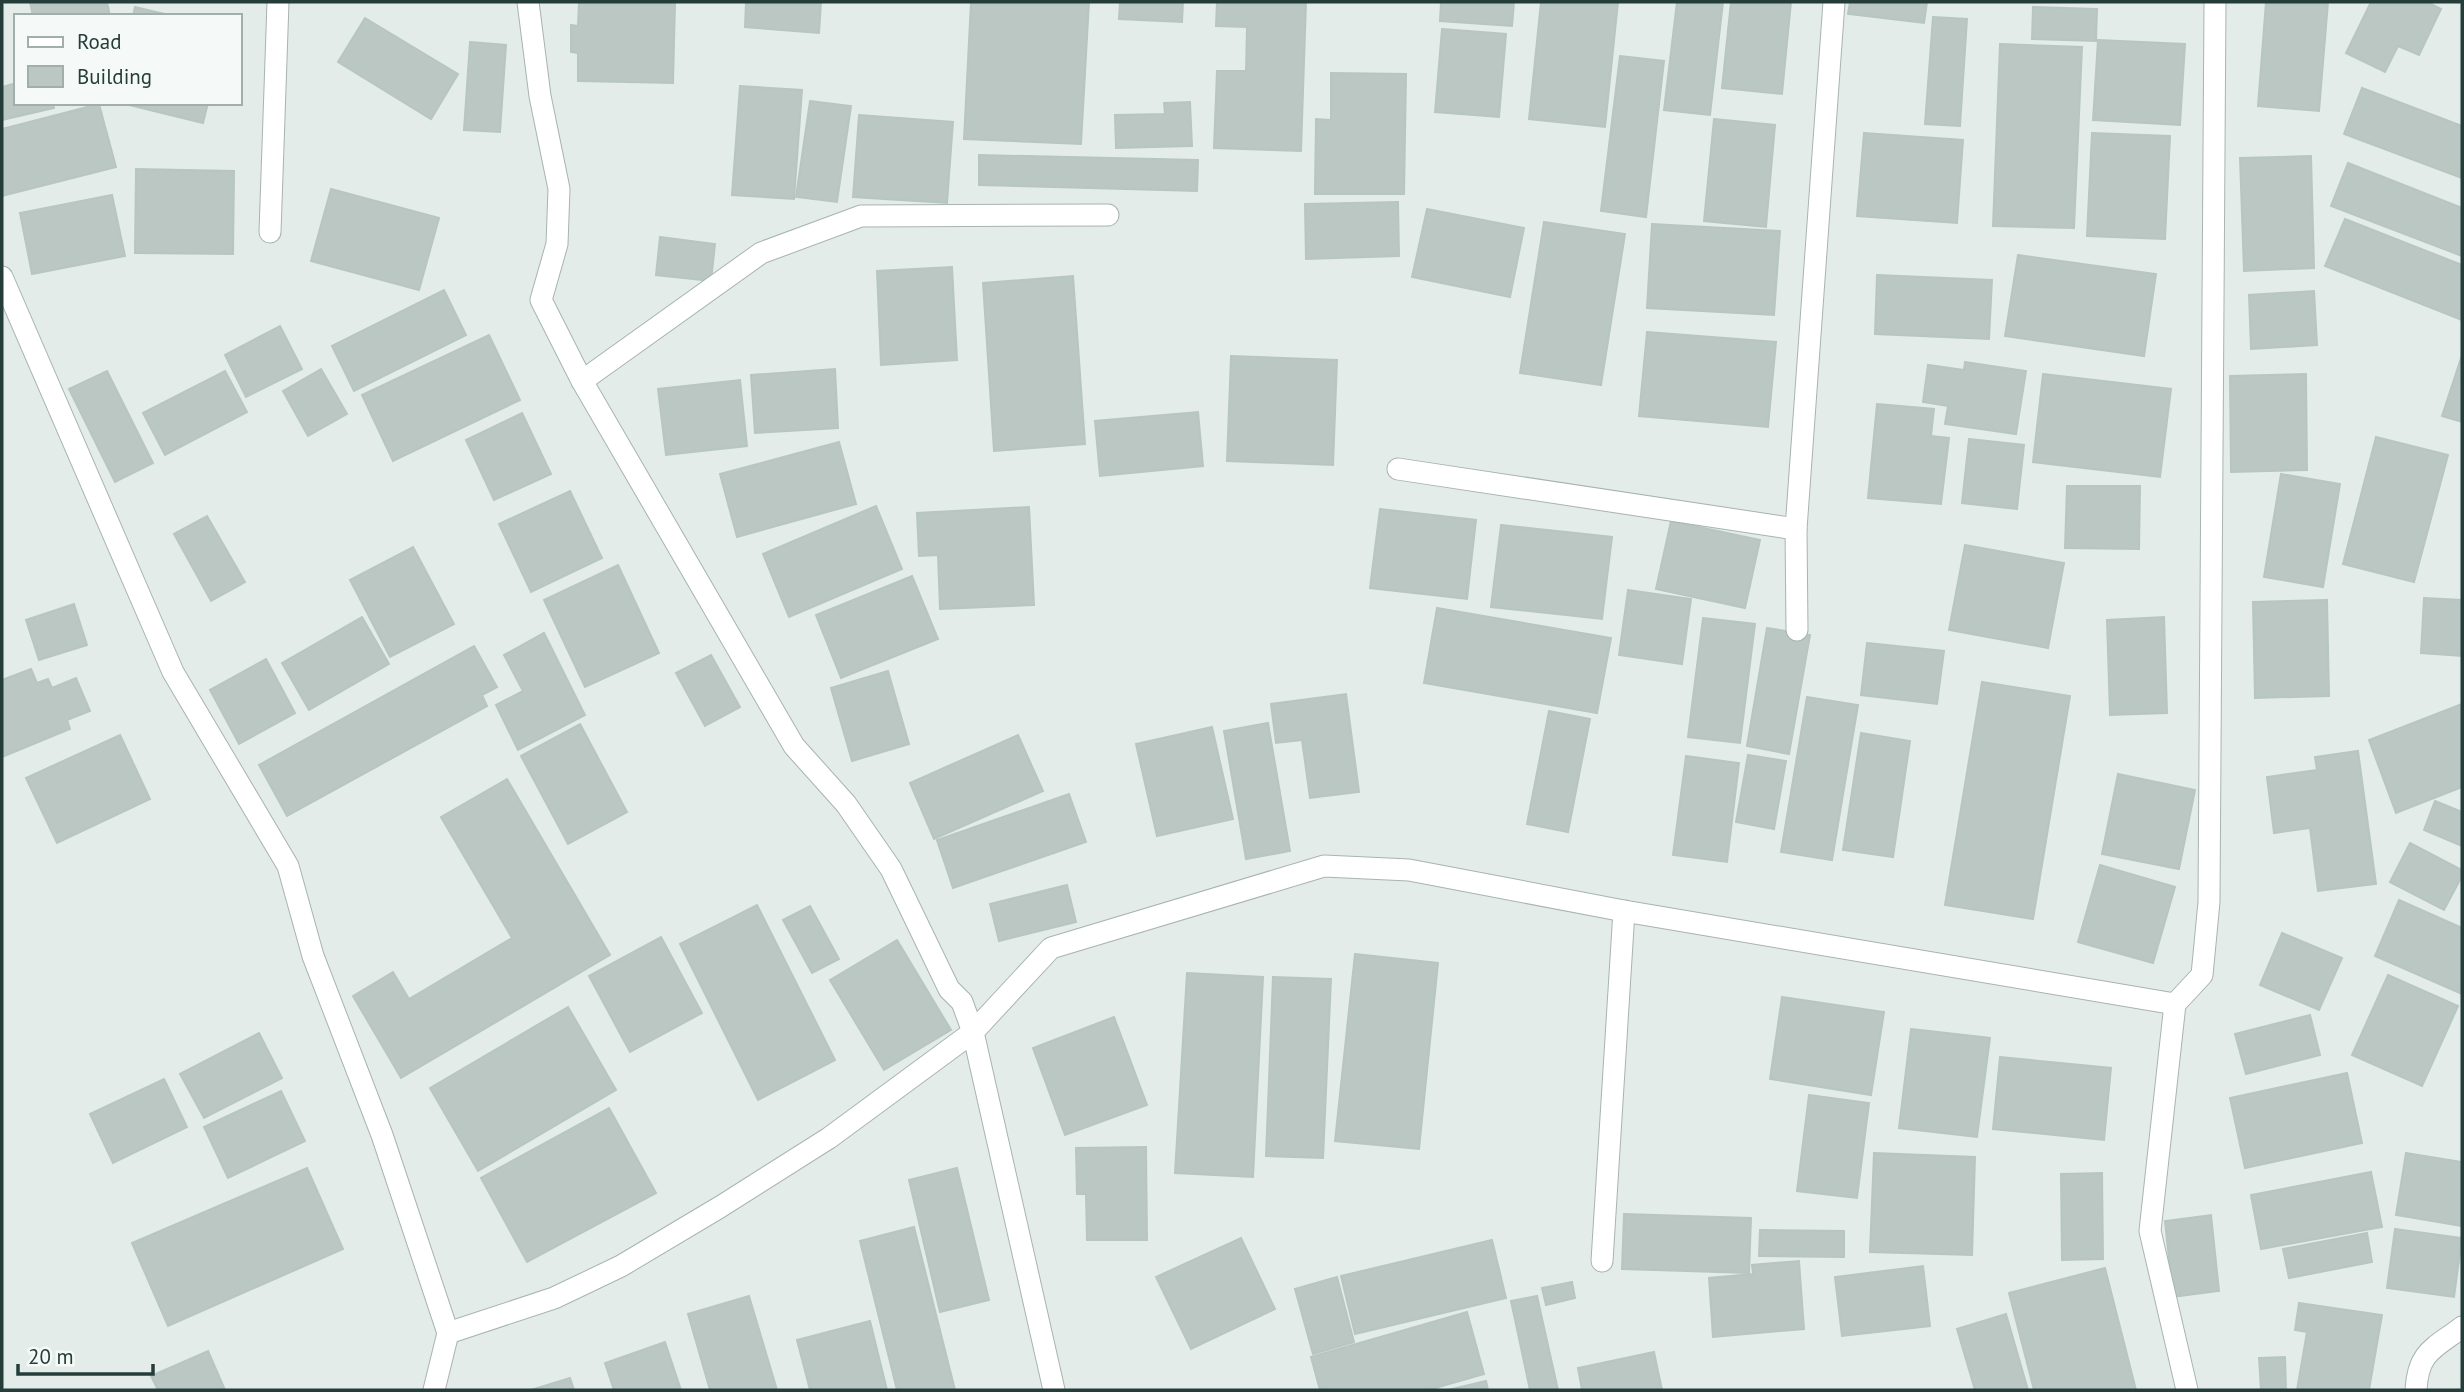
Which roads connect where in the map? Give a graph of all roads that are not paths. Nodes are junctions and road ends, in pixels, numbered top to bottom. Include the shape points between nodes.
1 (278, 2) edge
2 (528, 2) edge
3 (1834, 2) edge
4 (2215, 2) edge
5 (1108, 215) dead end
6 (270, 232) dead end
7 (2, 277) edge
8 (582, 381) junction
9 (1398, 469) dead end
10 (1796, 529) junction
11 (1797, 630) dead end
12 (1624, 911) junction
13 (2175, 1004) junction
14 (973, 1032) junction
15 (1602, 1261) dead end
16 (2462, 1327) edge
17 (448, 1333) junction
18 (434, 1390) edge
19 (1054, 1390) edge
20 (2187, 1390) edge
21 (2416, 1390) edge

1 - 6 street
2 - 8 street via 540,96 559,189 557,244 541,300
3 - 10 street
4 - 13 street via 2209,902 2202,975
5 - 8 street via 861,216 761,253
7 - 17 street via 173,672 288,866 313,956 382,1135
8 - 14 street via 794,746 846,804 891,869
9 - 10 street
10 - 11 street
12 - 13 street
12 - 14 street via 1409,870 1324,866 1051,948
12 - 15 street
13 - 20 street via 2150,1231
14 - 17 street via 829,1138 621,1266 554,1298
14 - 19 street
16 - 21 street via 2432,1347 2417,1371
17 - 18 street

